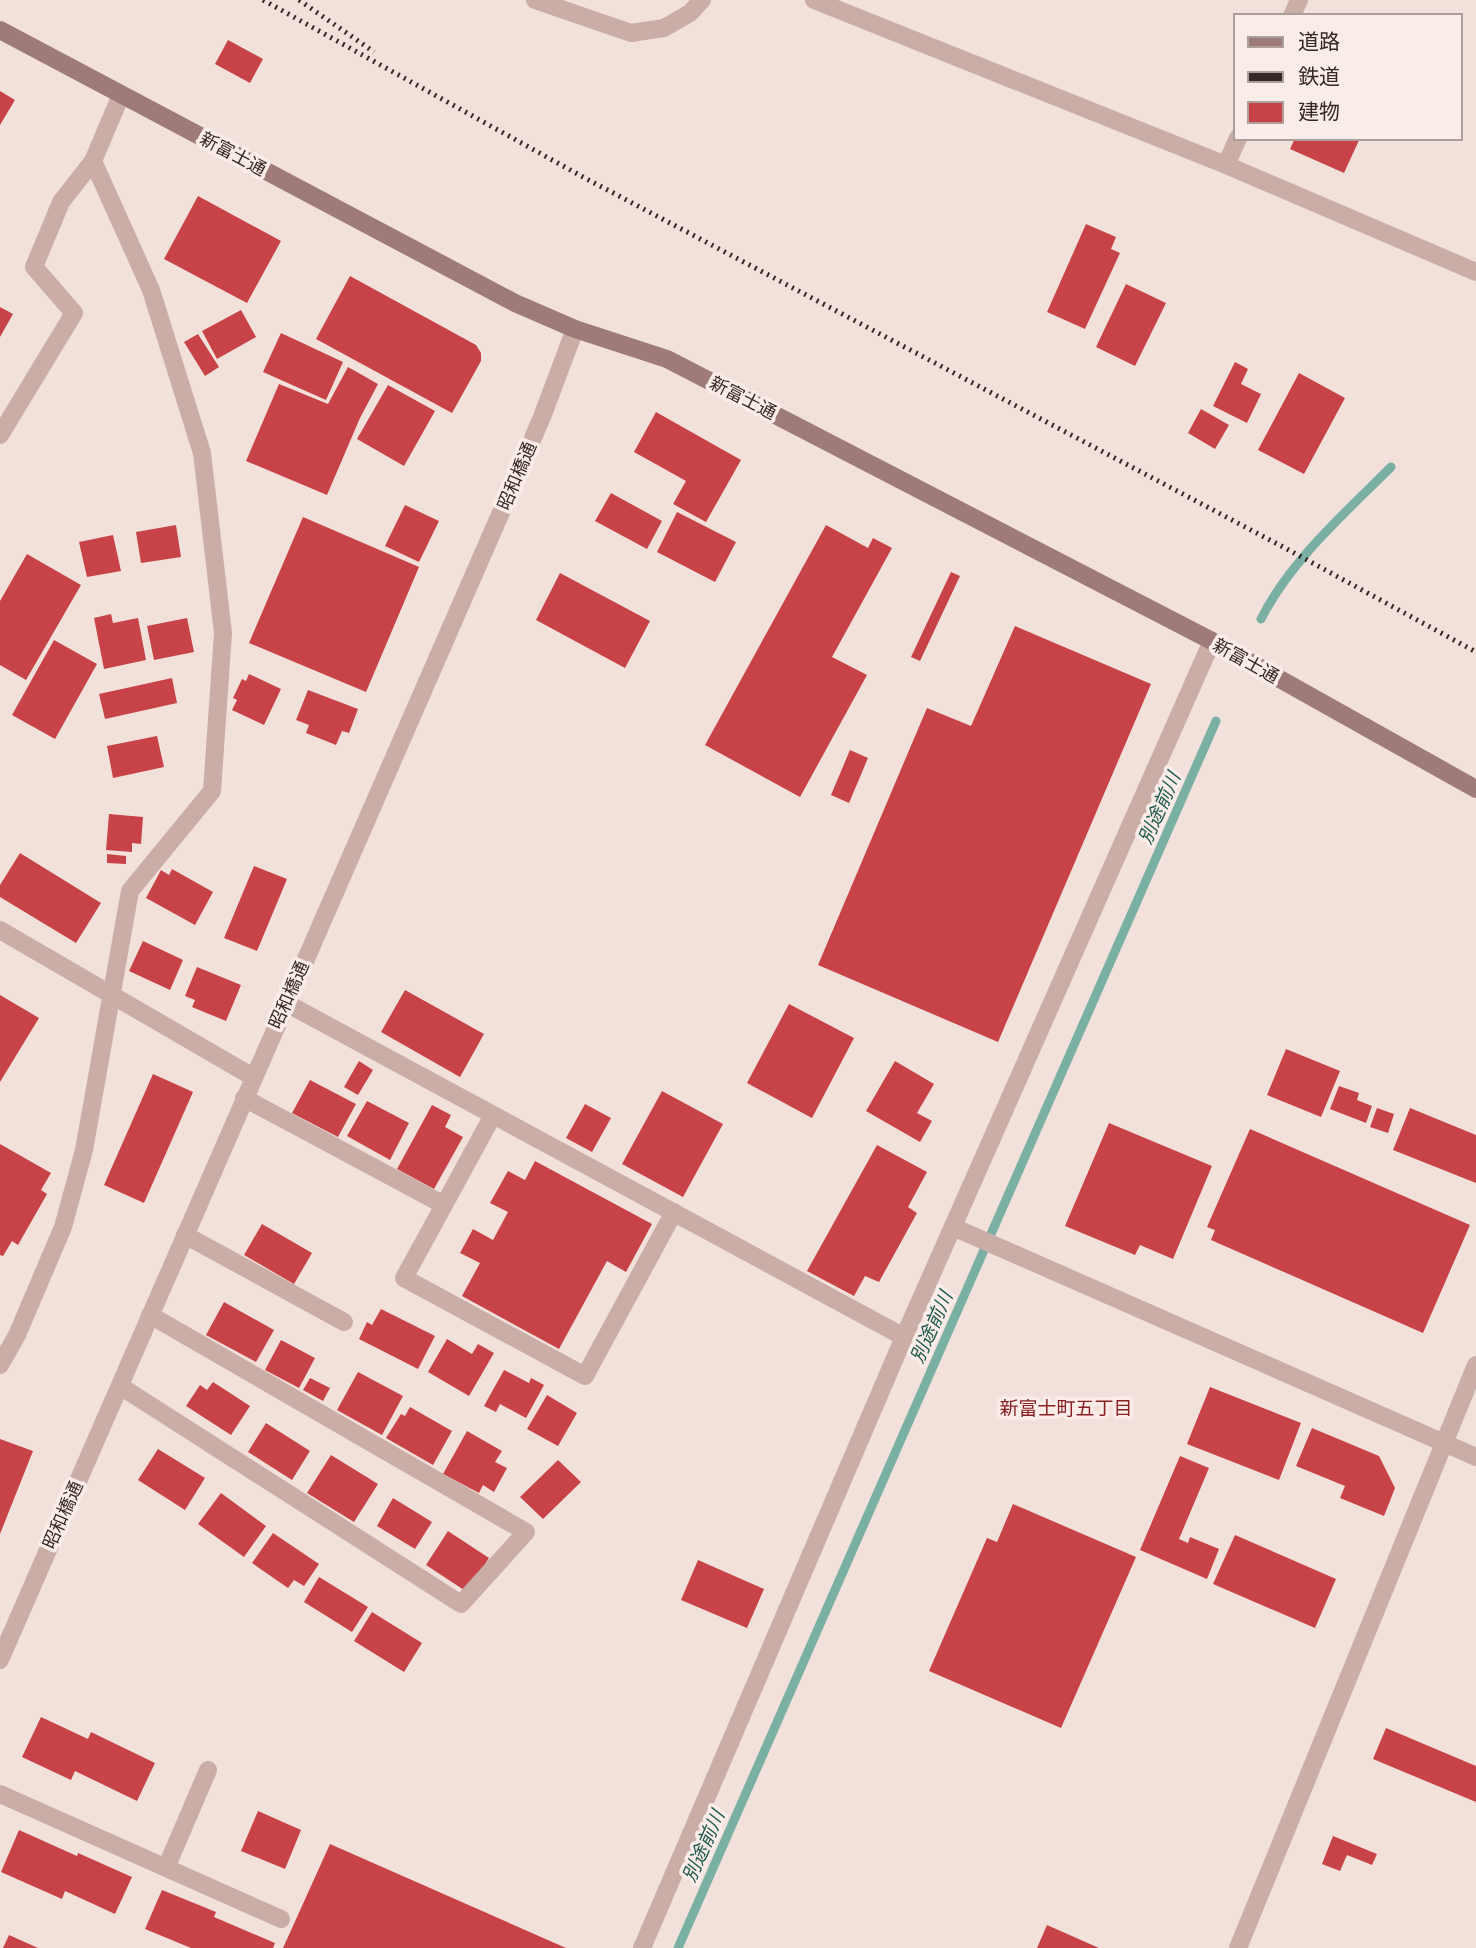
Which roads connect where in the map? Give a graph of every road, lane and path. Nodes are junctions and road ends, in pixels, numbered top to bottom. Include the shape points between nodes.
1 (535, 0) edge
2 (702, 0) edge
3 (822, 1) edge
4 (0, 30) edge
5 (121, 95) junction
6 (1237, 140) edge
7 (93, 161) junction
8 (1226, 165) junction
9 (1476, 272) edge
10 (575, 329) junction
11 (0, 435) edge
12 (1212, 641) junction
13 (1476, 789) edge
14 (0, 930) edge
15 (111, 995) junction
16 (286, 1003) junction
17 (253, 1077) junction
18 (244, 1098) junction
19 (493, 1115) junction
20 (444, 1205) junction
21 (674, 1212) junction
22 (953, 1227) junction
23 (185, 1234) junction
24 (150, 1315) junction
25 (344, 1322) dead end
26 (904, 1338) junction
27 (0, 1365) edge
28 (1476, 1365) edge
29 (120, 1386) junction
30 (1444, 1443) junction
31 (1476, 1457) edge
32 (0, 1660) edge
33 (208, 1770) dead end
34 (0, 1794) edge
35 (166, 1868) junction
36 (281, 1919) dead end
37 (642, 1948) edge
38 (1238, 1948) edge

1 - 2 street via 631,33 664,28
3 - 8 street
4 - 5 street, 新富士通
5 - 7 street
5 - 10 street, 新富士通 via 515,303
6 - 8 street
7 - 11 street via 61,202 34,267 74,313
7 - 15 street via 150,290 202,453 223,633 212,791 130,891
8 - 9 street
10 - 12 street, 新富士通 via 667,359
10 - 16 street, 昭和橋通 via 542,417
12 - 13 street, 新富士通
12 - 22 street
14 - 15 street
15 - 17 street
15 - 27 street via 84,1150 63,1227
16 - 17 street, 昭和橋通
16 - 19 street
17 - 18 street, 昭和橋通
18 - 20 street
18 - 23 street, 昭和橋通
19 - 20 street
19 - 21 street
20 - 21 street via 404,1278 585,1376
21 - 26 street
22 - 26 street
22 - 30 street
23 - 24 street, 昭和橋通
23 - 25 street
24 - 29 street, 昭和橋通
24 - 29 street via 526,1532 461,1604
26 - 37 street
28 - 30 street
29 - 32 street, 昭和橋通
30 - 31 street
30 - 38 street
33 - 35 street
34 - 35 street
35 - 36 street

